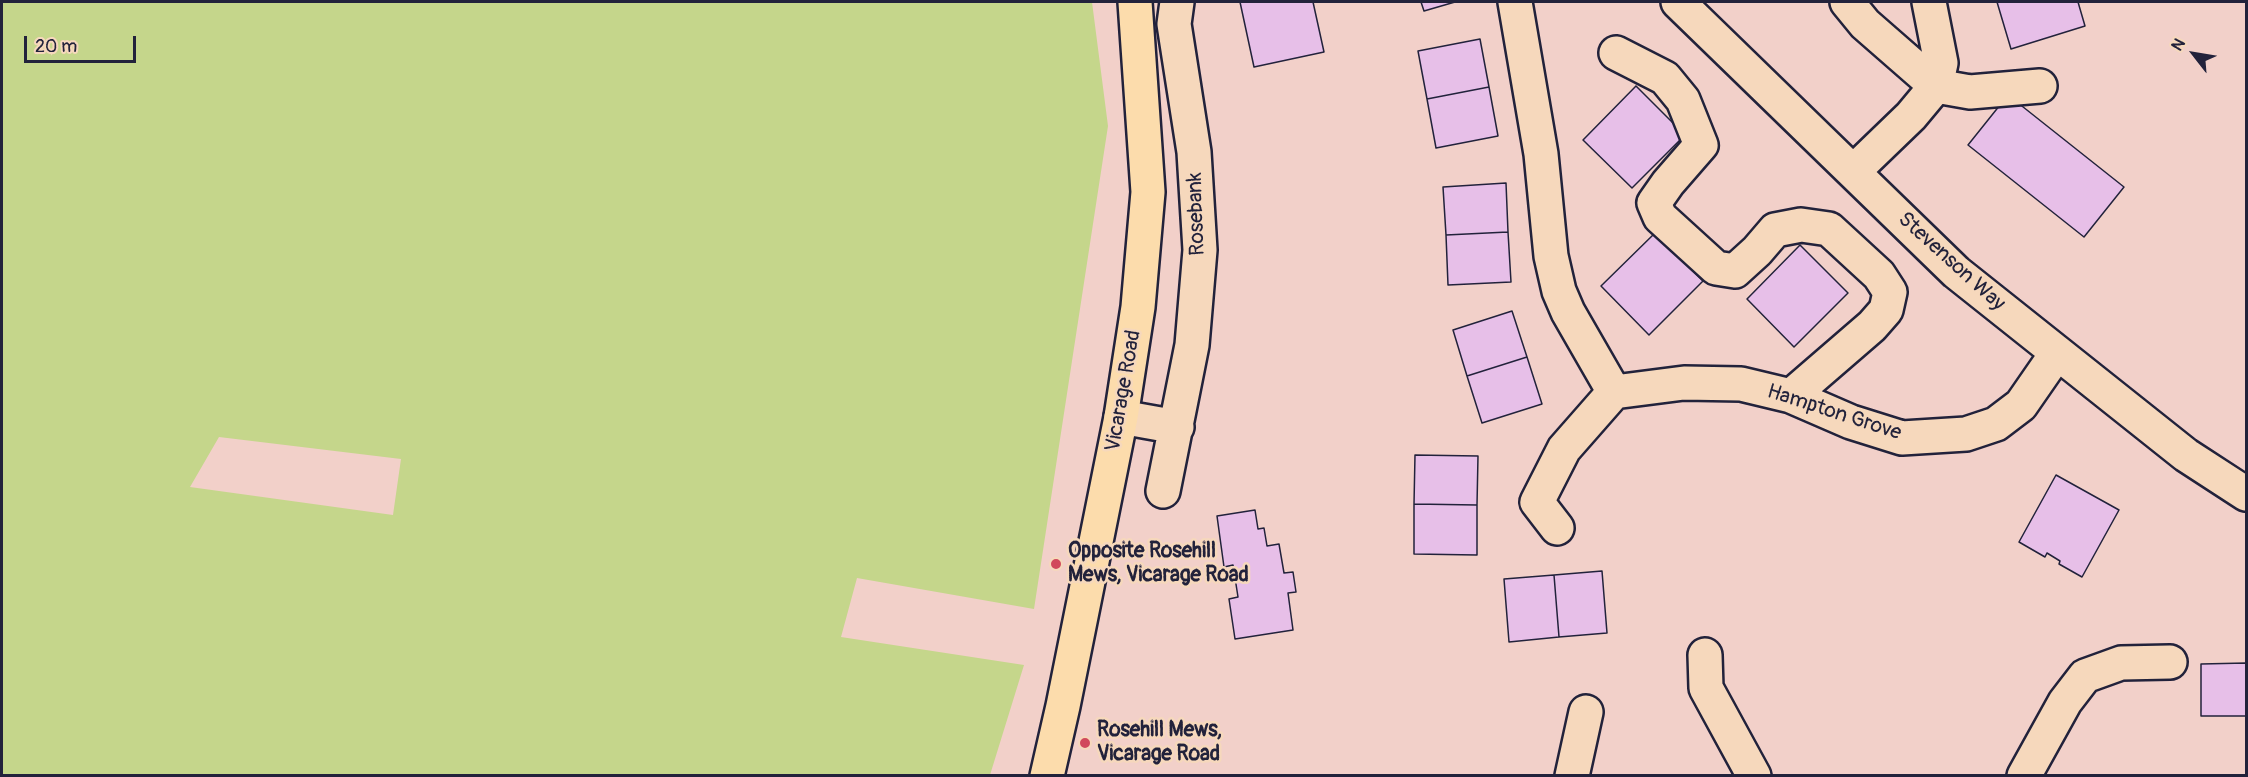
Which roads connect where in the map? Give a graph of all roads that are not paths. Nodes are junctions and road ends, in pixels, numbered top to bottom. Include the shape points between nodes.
1 (1135, 2) edge
2 (1177, 2) edge
3 (1515, 2) edge
4 (1678, 2) edge
5 (1847, 2) edge
6 (1929, 2) edge
7 (1617, 53) dead end
8 (1936, 86) junction
9 (2040, 86) dead end
10 (1854, 171) junction
11 (2057, 353) junction
12 (1614, 392) junction
13 (1791, 396) junction
14 (1121, 417) junction
15 (1177, 427) junction
16 (1163, 491) dead end
17 (2247, 494) edge
18 (1557, 528) dead end
19 (1705, 655) dead end
20 (2170, 662) dead end
21 (1586, 712) dead end
22 (1047, 776) edge
23 (1572, 776) edge
24 (1754, 776) edge
25 (2024, 776) edge

1 - 14 highway, Vicarage Road via 1148,192 1138,307
2 - 15 street, Rosebank via 1174,24 1194,153 1200,250 1192,345
3 - 12 street via 1559,291
4 - 10 street, Stevenson Way
5 - 8 street via 1865,24
6 - 8 street via 1941,63
7 - 13 street via 1665,78 1683,100 1701,145 1654,203 1660,218 1716,268 1736,271 1775,230 1801,225 1829,229 1879,275 1890,292 1886,310 1872,326
8 - 9 street via 1970,92
8 - 10 street
10 - 11 street, Stevenson Way via 1956,272
11 - 13 street, Hampton Grove via 2021,405 1996,424 1966,434 1902,438 1851,422
11 - 17 street, Stevenson Way via 2186,455
12 - 13 street, Hampton Grove via 1718,383 1741,384
12 - 18 street via 1526,498
14 - 15 street
14 - 22 highway, Vicarage Road
15 - 16 street, Rosebank
19 - 24 street via 1706,688
20 - 25 street via 2121,663 2085,676 2065,702
21 - 23 street

